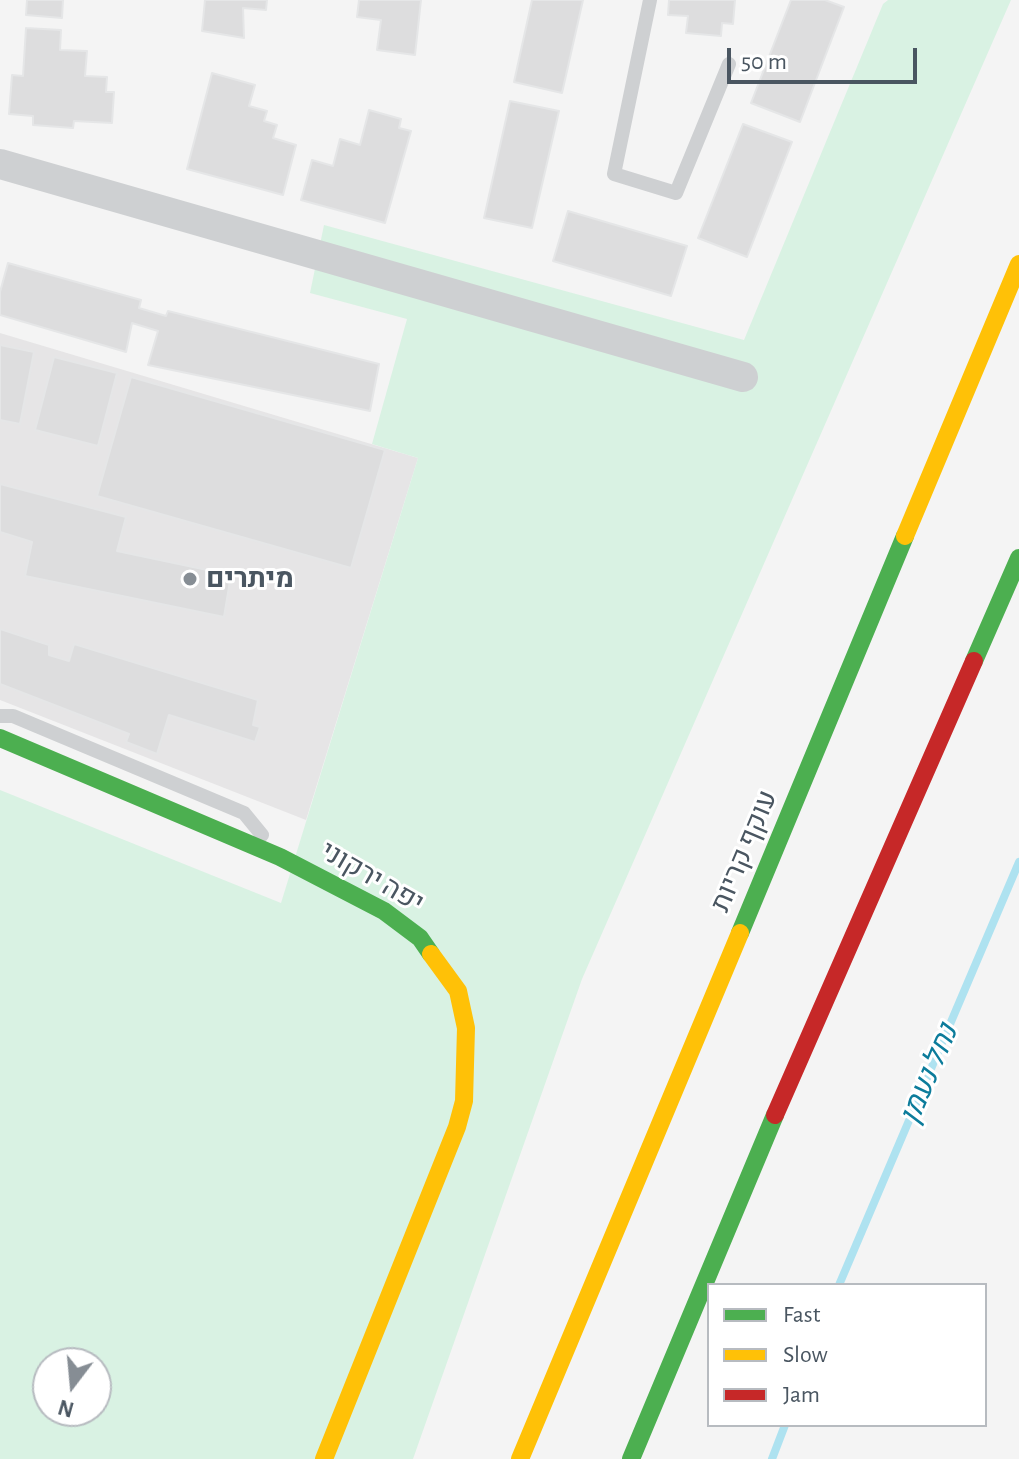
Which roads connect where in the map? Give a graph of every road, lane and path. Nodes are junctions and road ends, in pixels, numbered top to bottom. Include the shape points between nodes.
1 (650, 0) edge
2 (729, 64) dead end
3 (0, 164) edge
4 (1019, 264) edge
5 (743, 377) dead end
6 (1019, 558) edge
7 (0, 716) edge
8 (0, 738) edge
9 (280, 857) junction
10 (324, 1459) edge
11 (520, 1459) edge
12 (631, 1459) edge

1 - 2 lane via 614,174 676,193
3 - 5 street
4 - 11 main road, עוקף קריות
6 - 12 main road via 767,1133
7 - 9 lane via 13,716 244,813
8 - 9 main road, יפה ירקוני
9 - 10 main road, יפה ירקוני via 384,911 420,938 458,991 466,1028 464,1101 457,1127

